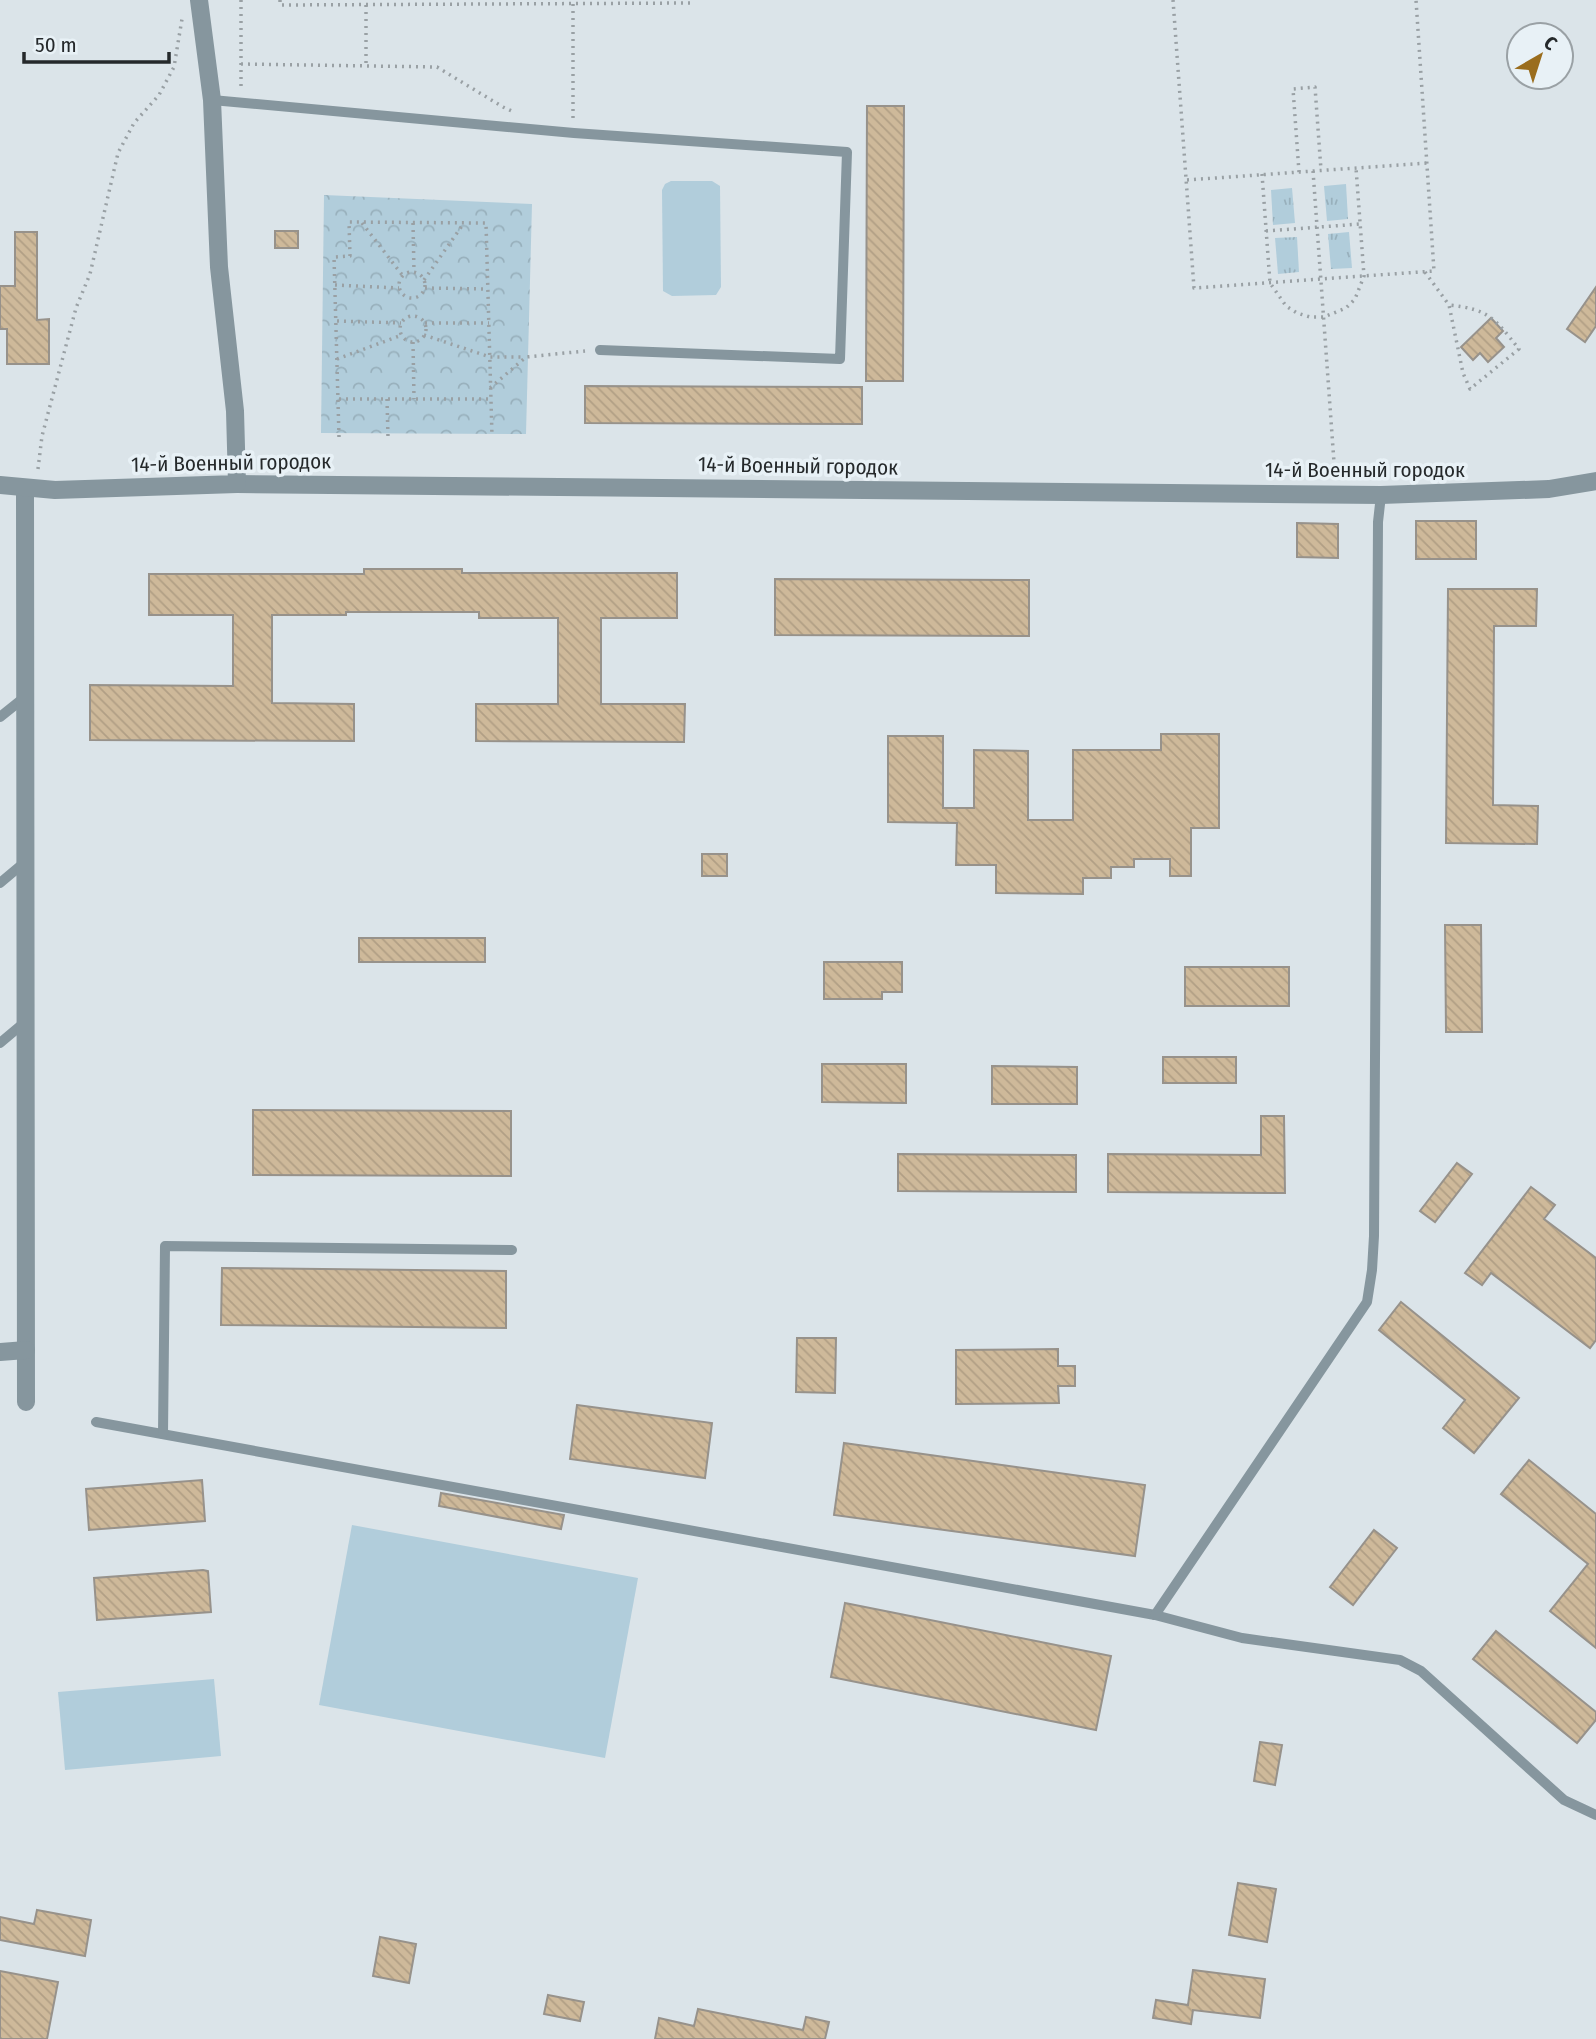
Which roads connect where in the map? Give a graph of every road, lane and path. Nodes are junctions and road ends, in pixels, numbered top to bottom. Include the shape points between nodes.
1 (241, 0) edge
2 (280, 0) edge
3 (692, 0) edge
4 (1173, 0) edge
5 (1416, 0) edge
6 (366, 4) junction
7 (573, 4) junction
8 (191, 5) edge
9 (241, 64) junction
10 (366, 66) junction
11 (212, 100) junction
12 (241, 103) junction
13 (525, 116) dead end
14 (562, 122) dead end
15 (1427, 163) junction
16 (1356, 168) junction
17 (1321, 170) junction
18 (1313, 171) junction
19 (1299, 172) junction
20 (1262, 174) junction
21 (1187, 180) junction
22 (362, 223) junction
23 (413, 223) junction
24 (464, 223) junction
25 (1360, 225) junction
26 (1317, 228) junction
27 (1266, 231) junction
28 (414, 272) junction
29 (1425, 272) junction
30 (403, 276) junction
31 (1364, 276) junction
32 (1321, 279) junction
33 (424, 280) junction
34 (1270, 283) junction
35 (335, 285) junction
36 (399, 288) junction
37 (425, 288) junction
38 (488, 289) junction
39 (1449, 305) junction
40 (1324, 317) junction
41 (336, 321) junction
42 (401, 323) junction
43 (425, 323) junction
44 (489, 323) junction
45 (402, 335) junction
46 (424, 335) junction
47 (413, 341) junction
48 (600, 350) joint
49 (526, 357) junction
50 (490, 358) junction
51 (337, 359) junction
52 (490, 388) junction
53 (338, 399) junction
54 (387, 399) junction
55 (414, 399) junction
56 (491, 399) junction
57 (492, 436) dead end
58 (338, 437) dead end
59 (388, 437) dead end
60 (1596, 481) edge
61 (237, 484) junction
62 (0, 485) edge
63 (30, 489) junction
64 (1337, 494) junction
65 (1381, 495) junction
66 (24, 697) junction
67 (0, 717) edge
68 (25, 862) junction
69 (0, 883) edge
70 (25, 1022) junction
71 (0, 1043) edge
72 (512, 1251) dead end
73 (26, 1350) junction
74 (0, 1352) edge
75 (26, 1402) dead end
76 (96, 1422) dead end
77 (163, 1434) junction
78 (1154, 1615) junction
79 (1596, 1815) edge

1 - 9 path
2 - 6 path via 280,5
3 - 7 path
4 - 21 path
5 - 15 path
6 - 7 path
6 - 10 path
7 - 14 path via 573,123
8 - 11 street
8 - 63 path via 174,67 118,153 90,274 76,307
9 - 10 path
9 - 12 path
10 - 13 path via 437,67
11 - 12 lane
11 - 61 street via 219,267 235,411
12 - 48 lane via 847,152 840,359
15 - 16 path
15 - 29 path via 1434,271
16 - 17 path
16 - 25 path
17 - 18 path
17 - 19 path via 1315,87 1293,89
18 - 19 path
18 - 26 path
19 - 20 path
20 - 21 path
20 - 27 path
21 - 34 path via 1194,288
22 - 23 path
22 - 30 path
22 - 35 path via 349,222 350,256 334,257
23 - 24 path
23 - 28 path
24 - 33 path
24 - 38 path via 486,223
25 - 26 path
25 - 31 path
26 - 27 path
26 - 32 path
27 - 34 path
28 - 30 path
28 - 33 path
29 - 31 path
29 - 39 path
30 - 36 path
31 - 32 path
31 - 40 path via 1355,299
32 - 34 path
32 - 40 path
33 - 37 path
34 - 40 path via 1297,313
35 - 36 path
35 - 41 path
36 - 37 path via 412,298
37 - 38 path
38 - 44 path
39 - 39 path via 1463,373 1470,389 1520,349 1494,318
40 - 64 path
41 - 42 path
41 - 51 path
42 - 43 path via 411,316
42 - 45 path
43 - 44 path
43 - 46 path
44 - 50 path
45 - 47 path
45 - 51 path
46 - 47 path
46 - 50 path
47 - 55 path
48 - 49 path
49 - 50 path
49 - 52 path
50 - 52 path
51 - 53 path
52 - 56 path
53 - 54 path
53 - 58 path
54 - 55 path
54 - 59 path
55 - 56 path
56 - 57 path
60 - 65 street, 14-й Военный городок via 1549,489
61 - 63 street, 14-й Военный городок
61 - 64 street, 14-й Военный городок
62 - 63 street, 14-й Военный городок
63 - 66 street
64 - 65 street, 14-й Военный городок
65 - 78 lane via 1374,1236 1367,1302
66 - 67 lane
66 - 68 street
68 - 69 lane
68 - 70 street
70 - 71 lane
70 - 73 street
72 - 77 lane via 165,1247
73 - 74 street
73 - 75 street
76 - 77 lane
77 - 78 lane
78 - 79 lane via 1242,1638 1400,1660 1421,1671 1564,1800

